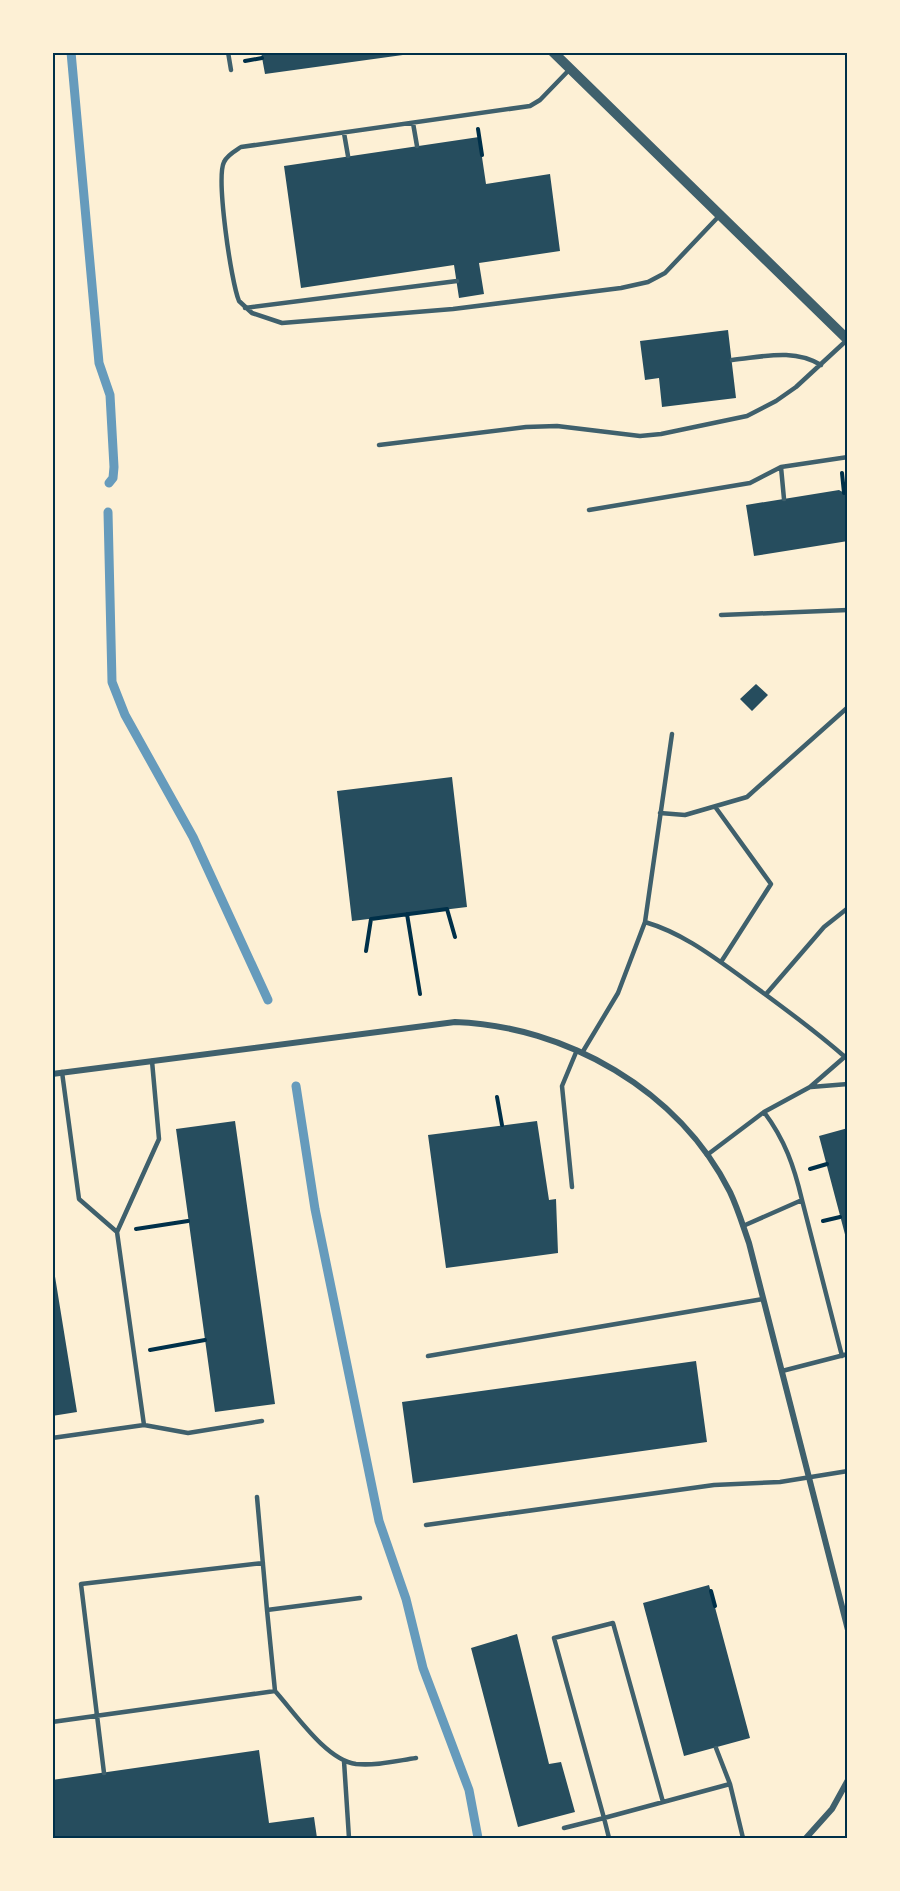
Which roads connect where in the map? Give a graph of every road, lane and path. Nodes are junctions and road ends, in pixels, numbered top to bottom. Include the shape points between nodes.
1 (228, 52) edge
2 (553, 52) edge
3 (570, 69) junction
4 (231, 70) dead end
5 (477, 114) junction
6 (413, 123) junction
7 (344, 133) junction
8 (417, 146) dead end
9 (482, 155) dead end
10 (348, 156) dead end
11 (720, 215) junction
12 (457, 282) dead end
13 (246, 308) junction
14 (848, 340) edge
15 (732, 360) dead end
16 (821, 365) junction
17 (379, 445) dead end
18 (848, 458) edge
19 (781, 467) junction
20 (784, 499) dead end
21 (589, 510) dead end
22 (848, 610) edge
23 (721, 615) dead end
24 (848, 707) edge
25 (672, 734) dead end
26 (716, 808) junction
27 (660, 813) junction
28 (848, 909) edge
29 (407, 914) junction
30 (645, 922) junction
31 (456, 937) dead end
32 (366, 951) dead end
33 (721, 962) junction
34 (767, 993) junction
35 (420, 994) dead end
36 (579, 1052) junction
37 (846, 1055) edge
38 (152, 1061) junction
39 (62, 1072) junction
40 (52, 1074) edge
41 (848, 1083) edge
42 (810, 1087) junction
43 (497, 1097) dead end
44 (764, 1112) junction
45 (502, 1125) dead end
46 (707, 1155) junction
47 (572, 1187) dead end
48 (802, 1200) junction
49 (188, 1221) dead end
50 (743, 1226) junction
51 (117, 1232) junction
52 (763, 1299) junction
53 (205, 1340) dead end
54 (134, 1353) junction
55 (845, 1355) edge
56 (428, 1356) dead end
57 (782, 1371) junction
58 (262, 1421) dead end
59 (144, 1425) junction
60 (52, 1438) edge
61 (848, 1471) edge
62 (809, 1478) junction
63 (257, 1497) dead end
64 (426, 1525) dead end
65 (263, 1563) junction
66 (711, 1591) dead end
67 (360, 1598) dead end
68 (715, 1606) dead end
69 (267, 1610) junction
70 (848, 1630) edge
71 (275, 1690) junction
72 (97, 1716) junction
73 (52, 1722) edge
74 (716, 1748) dead end
75 (416, 1758) dead end
76 (344, 1761) junction
77 (104, 1773) dead end
78 (848, 1780) edge
79 (730, 1784) junction
80 (663, 1802) junction
81 (604, 1818) junction
82 (564, 1828) dead end
83 (349, 1839) edge
84 (609, 1839) edge
85 (743, 1839) edge
86 (806, 1839) edge

1 - 4 lane
2 - 3 street
3 - 5 lane via 530,106
3 - 11 street
5 - 6 lane
5 - 9 path
6 - 7 lane
6 - 8 lane
7 - 10 lane
7 - 13 lane via 241,147 224,160 220,184 235,292
11 - 13 lane via 665,273 648,282 621,288 453,309 282,323 262,318
11 - 14 street
12 - 13 lane
14 - 16 lane
15 - 16 lane via 786,353 808,357
16 - 17 lane via 776,401 747,416 661,434 620,435 526,426
18 - 19 lane
19 - 20 lane
19 - 21 lane via 750,483
22 - 23 lane
24 - 26 lane via 755,793
25 - 27 lane
26 - 27 lane via 685,815
26 - 33 lane via 771,884
27 - 30 lane
28 - 34 lane via 824,927
29 - 31 path via 447,909
29 - 32 path via 371,918
29 - 35 path
30 - 33 lane via 664,927
30 - 36 lane via 618,993
33 - 34 lane
34 - 37 lane
36 - 38 street via 504,1026 455,1022
36 - 46 street via 659,1102
36 - 47 lane via 562,1086
37 - 42 lane
38 - 39 street
38 - 51 lane via 159,1139
39 - 40 street
39 - 51 lane via 79,1199
41 - 42 lane
42 - 44 lane
43 - 45 path
44 - 46 lane
44 - 48 lane via 781,1135 792,1160
46 - 50 street via 729,1191
48 - 50 lane
48 - 55 lane
49 - 51 path
50 - 52 street
51 - 54 lane
52 - 56 lane
52 - 57 street
53 - 54 path
54 - 59 lane
55 - 57 lane
57 - 62 street
58 - 59 lane via 188,1433
59 - 60 lane
61 - 62 lane
62 - 64 lane via 714,1485
62 - 70 street
63 - 65 lane
65 - 69 lane
65 - 72 lane via 81,1584
66 - 68 path
67 - 69 lane
69 - 71 lane
71 - 72 lane
71 - 76 lane via 324,1747
72 - 73 lane
72 - 77 lane
74 - 79 lane
75 - 76 lane via 367,1764
76 - 83 lane
78 - 86 street via 832,1809
79 - 80 lane
79 - 85 lane
80 - 81 lane
80 - 81 lane via 613,1623 554,1638
81 - 82 lane
81 - 84 lane

